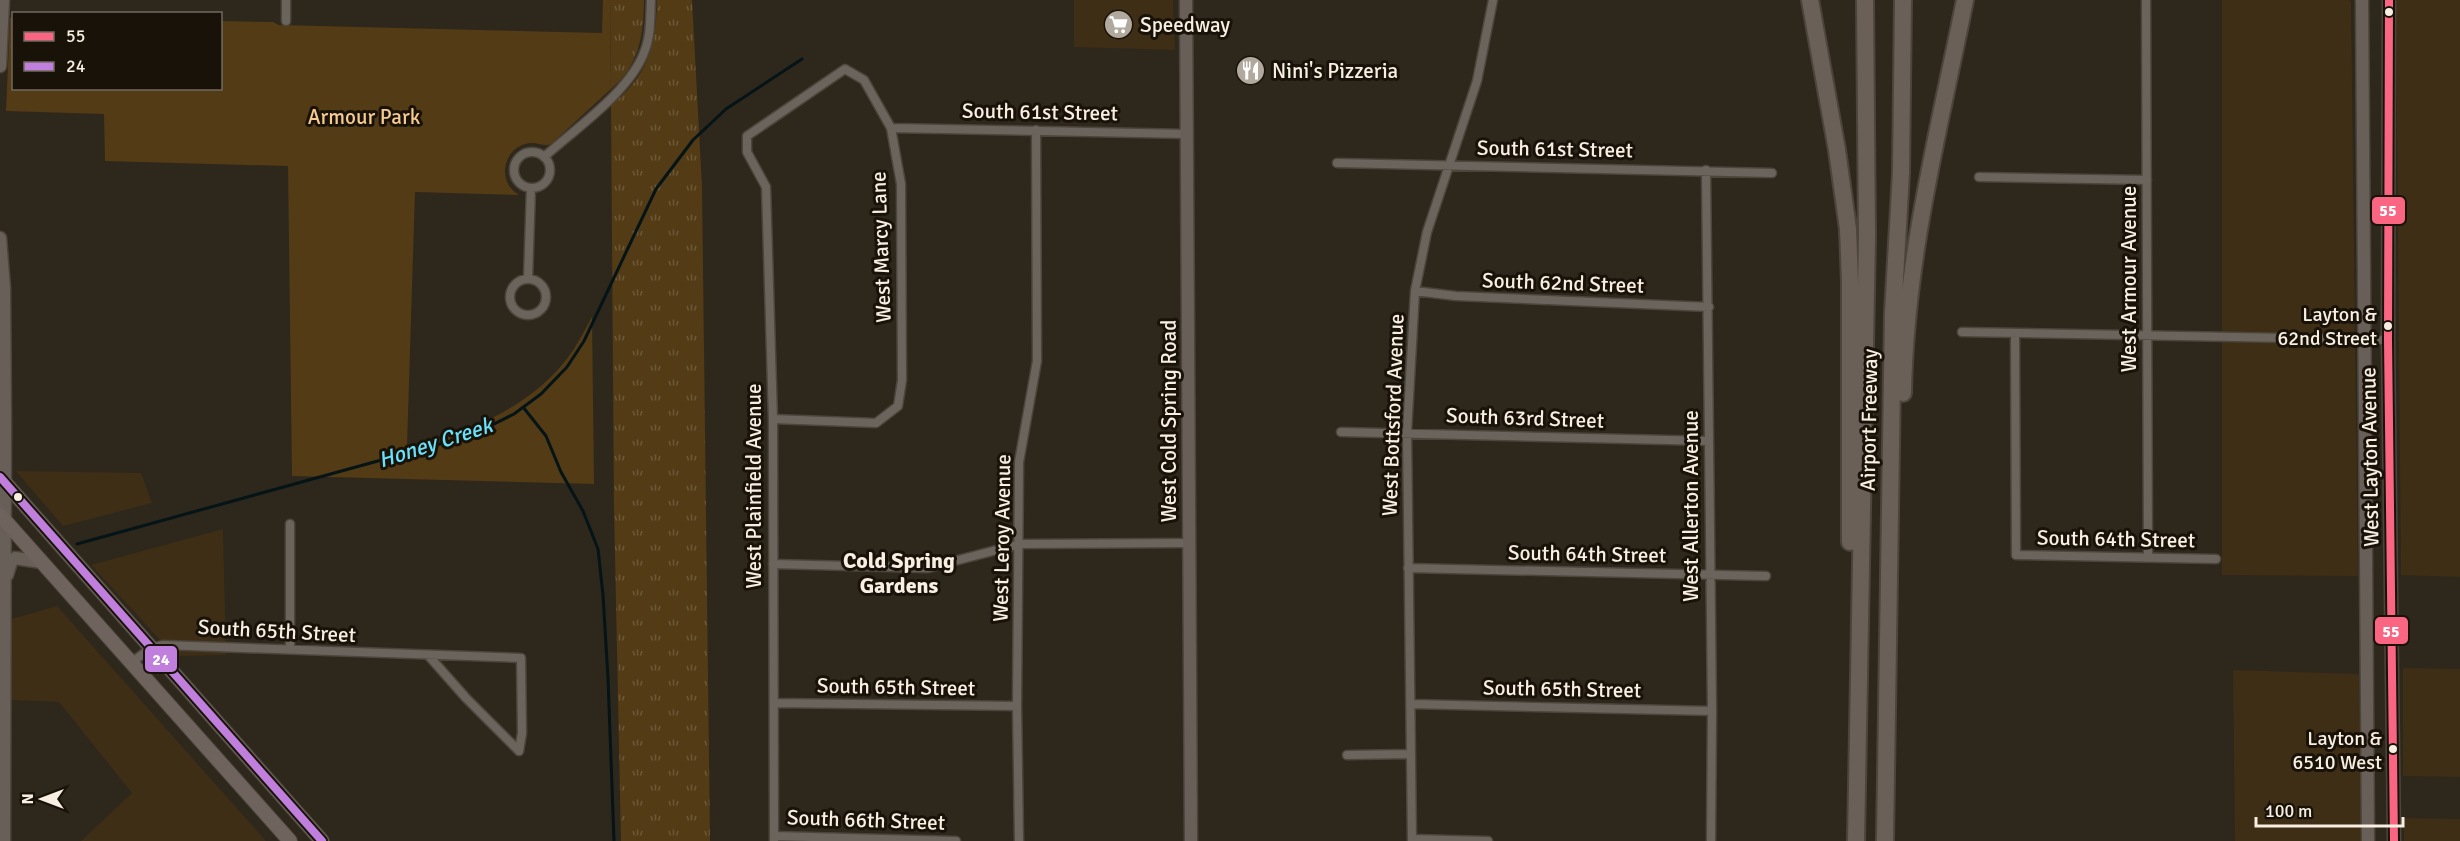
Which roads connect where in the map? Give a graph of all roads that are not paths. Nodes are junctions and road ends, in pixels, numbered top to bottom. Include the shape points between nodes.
1 (3, 0) edge
2 (286, 0) edge
3 (651, 0) edge
4 (1186, 0) edge
5 (1493, 0) edge
6 (1810, 0) edge
7 (1865, 0) edge
8 (1903, 0) edge
9 (1965, 0) edge
10 (2146, 0) edge
11 (2362, 0) edge
12 (2389, 0) edge
13 (286, 21) dead end
14 (0, 66) edge
15 (891, 128) junction
16 (1036, 130) junction
17 (1188, 134) junction
18 (747, 136) joint
19 (544, 157) junction
20 (1337, 163) dead end
21 (1449, 164) junction
22 (1706, 170) junction
23 (1772, 173) dead end
24 (1979, 177) dead end
25 (2147, 180) junction
26 (531, 188) junction
27 (0, 238) edge
28 (528, 279) junction
29 (1415, 291) junction
30 (1709, 307) junction
31 (1962, 332) dead end
32 (2016, 334) junction
33 (2147, 336) junction
34 (2388, 340) junction
35 (2363, 341) junction
36 (773, 419) junction
37 (1341, 432) dead end
38 (1407, 432) junction
39 (1709, 441) junction
40 (2, 480) edge
41 (2, 518) edge
42 (290, 524) dead end
43 (1890, 530) junction
44 (1189, 543) junction
45 (1019, 544) junction
46 (2148, 558) junction
47 (2216, 559) dead end
48 (41, 562) junction
49 (773, 564) junction
50 (1408, 568) junction
51 (1709, 575) junction
52 (1766, 576) dead end
53 (4, 584) junction
54 (1860, 585) junction
55 (151, 648) junction
56 (290, 649) junction
57 (428, 655) junction
58 (131, 663) junction
59 (774, 703) junction
60 (1411, 704) junction
61 (1017, 706) junction
62 (1712, 711) junction
63 (1411, 754) junction
64 (1347, 755) dead end
65 (774, 838) edge
66 (1, 840) edge
67 (1412, 840) edge
68 (290, 841) edge
69 (322, 841) edge
70 (956, 841) edge
71 (1019, 841) edge
72 (1191, 841) edge
73 (1488, 841) edge
74 (1711, 841) edge
75 (1857, 841) edge
76 (1885, 841) edge
77 (2368, 841) edge
78 (2394, 841) edge

1 - 14 main road
2 - 13 street
3 - 19 street via 648,39 637,68 625,85
4 - 17 main road, West Cold Spring Road
5 - 21 street, West Bottsford Avenue via 1477,81
6 - 54 highway via 1848,229 1850,556
7 - 54 highway, Airport Freeway via 1867,235
8 - 43 highway, Airport Freeway
9 - 43 highway via 1911,283 1903,379 1901,504
10 - 25 street, West Armour Avenue
11 - 35 main road, West Layton Avenue
12 - 34 main road, West Layton Avenue
15 - 16 street, South 61st Street
15 - 18 street, West Marcy Lane via 864,80 845,69
15 - 36 street, West Marcy Lane via 901,184 902,380 898,406 876,423
16 - 17 street, South 61st Street
16 - 45 street, West Leroy Avenue via 1037,361 1019,462
17 - 44 main road, West Cold Spring Road
18 - 36 street, West Plainfield Avenue via 747,152 766,188
19 - 26 street via 549,176 541,186
19 - 26 street via 527,153 515,163 516,180
20 - 21 street, South 61st Street
21 - 22 street, South 61st Street
21 - 29 street, West Bottsford Avenue via 1427,232
22 - 23 street, South 61st Street
22 - 30 street, West Allerton Avenue
24 - 25 street
25 - 33 street, West Armour Avenue
26 - 28 street
27 - 40 main road via 4,288
28 - 28 street via 514,286 510,300 518,312 531,315 542,308 546,296 541,284
29 - 30 street, South 62nd Street
29 - 38 street, West Bottsford Avenue
30 - 39 street, West Allerton Avenue
31 - 32 street
32 - 33 street
32 - 46 street, South 64th Street via 2016,555
33 - 35 street
33 - 46 street, West Armour Avenue
34 - 35 street
34 - 78 main road, West Layton Avenue
35 - 77 main road, West Layton Avenue
36 - 49 street, West Plainfield Avenue
37 - 38 street, South 63rd Street
38 - 39 street, South 63rd Street
38 - 50 street, West Bottsford Avenue
39 - 51 street, West Allerton Avenue
40 - 41 main road
40 - 55 main road
41 - 48 main road
41 - 53 main road
42 - 56 street
43 - 76 highway, Airport Freeway
44 - 45 street
44 - 72 main road, West Cold Spring Road
45 - 49 street via 928,568
45 - 61 street, West Leroy Avenue
46 - 47 street, South 64th Street
48 - 53 main road via 15,558
48 - 58 main road
49 - 59 street, West Plainfield Avenue
50 - 51 street, South 64th Street
50 - 60 street, West Bottsford Avenue
51 - 52 street, South 64th Street
51 - 62 street, West Allerton Avenue
53 - 66 main road via 6,774
54 - 75 highway, Airport Freeway
55 - 56 street, South 65th Street via 188,645
55 - 58 street
55 - 69 main road
56 - 57 street, South 65th Street
57 - 57 street, South 65th Street via 521,658 519,751 466,698
58 - 68 main road
59 - 61 street, South 65th Street
59 - 65 street, West Plainfield Avenue
60 - 62 street, South 65th Street
60 - 63 street, West Bottsford Avenue
61 - 71 street, West Leroy Avenue
62 - 74 street, West Allerton Avenue
63 - 64 street
63 - 67 street, West Bottsford Avenue
65 - 70 street, South 66th Street
67 - 73 street

